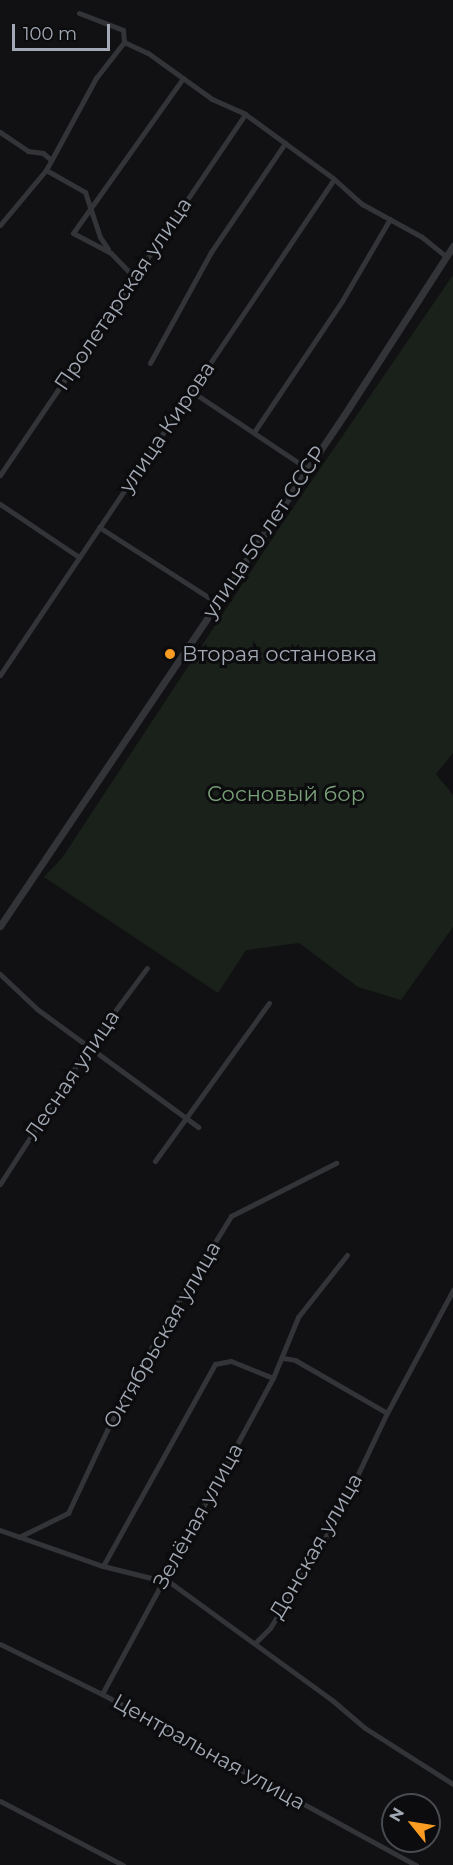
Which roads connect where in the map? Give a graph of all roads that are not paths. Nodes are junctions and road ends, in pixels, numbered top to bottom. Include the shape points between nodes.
1 (79, 13) dead end
2 (124, 42) junction
3 (183, 78) junction
4 (245, 114) junction
5 (0, 132) edge
6 (285, 143) junction
7 (51, 160) junction
8 (46, 170) junction
9 (334, 178) junction
10 (92, 205) junction
11 (390, 219) junction
12 (0, 225) edge
13 (453, 246) edge
14 (111, 253) junction
15 (447, 257) junction
16 (134, 277) junction
17 (150, 363) dead end
18 (191, 391) junction
19 (254, 432) junction
20 (308, 469) junction
21 (0, 475) edge
22 (0, 504) edge
23 (99, 527) junction
24 (79, 557) junction
25 (216, 602) junction
26 (0, 675) edge
27 (0, 926) edge
28 (147, 968) dead end
29 (0, 974) edge
30 (269, 1003) dead end
31 (89, 1046) junction
32 (184, 1116) junction
33 (198, 1127) dead end
34 (155, 1161) dead end
35 (336, 1163) dead end
36 (0, 1184) edge
37 (347, 1255) dead end
38 (453, 1290) edge
39 (283, 1358) junction
40 (273, 1378) junction
41 (387, 1413) junction
42 (0, 1530) edge
43 (19, 1537) junction
44 (104, 1566) junction
45 (163, 1579) junction
46 (255, 1643) junction
47 (0, 1644) edge
48 (102, 1694) junction
49 (453, 1784) edge
50 (0, 1801) edge
51 (123, 1865) edge
52 (416, 1865) edge

1 - 2 street via 123,30
2 - 3 street via 148,52
2 - 7 street via 96,78
3 - 4 street via 212,99
3 - 10 street
4 - 6 street
4 - 16 street, Пролетарская улица
5 - 7 street via 28,151 44,153
6 - 9 street
6 - 17 street via 212,252
7 - 8 street
8 - 10 street via 85,192
8 - 12 street
9 - 11 street via 362,204
9 - 18 street, улица Кирова
10 - 14 street via 100,237
10 - 14 street via 73,233
11 - 15 street
11 - 19 street via 342,301
13 - 15 street, улица 50 лет СССР
14 - 16 street
15 - 20 street, улица 50 лет СССР
16 - 21 street, Пролетарская улица
18 - 19 street
18 - 23 street, улица Кирова
19 - 20 street
20 - 25 street, улица 50 лет СССР
22 - 24 street
23 - 24 street, улица Кирова
23 - 25 street
24 - 26 street, улица Кирова
25 - 27 street, улица 50 лет СССР
28 - 31 street, Лесная улица
29 - 31 street via 37,1009
30 - 32 street
31 - 32 street
31 - 36 street, Лесная улица
32 - 33 street
32 - 34 street
35 - 43 street, Октябрьская улица via 231,1216 165,1323 107,1430 68,1513
37 - 39 street, Зелёная улица via 298,1317
38 - 41 street, Донская улица
39 - 40 street, Зелёная улица
39 - 41 street via 295,1360
40 - 44 street via 231,1361 215,1364
40 - 45 street, Зелёная улица
41 - 46 street, Донская улица via 338,1516 270,1628
42 - 43 street
43 - 44 street
44 - 45 street
45 - 46 street
45 - 48 street, Зелёная улица
46 - 49 street via 365,1728
47 - 48 street, Центральная улица
48 - 52 street, Центральная улица
50 - 51 street

